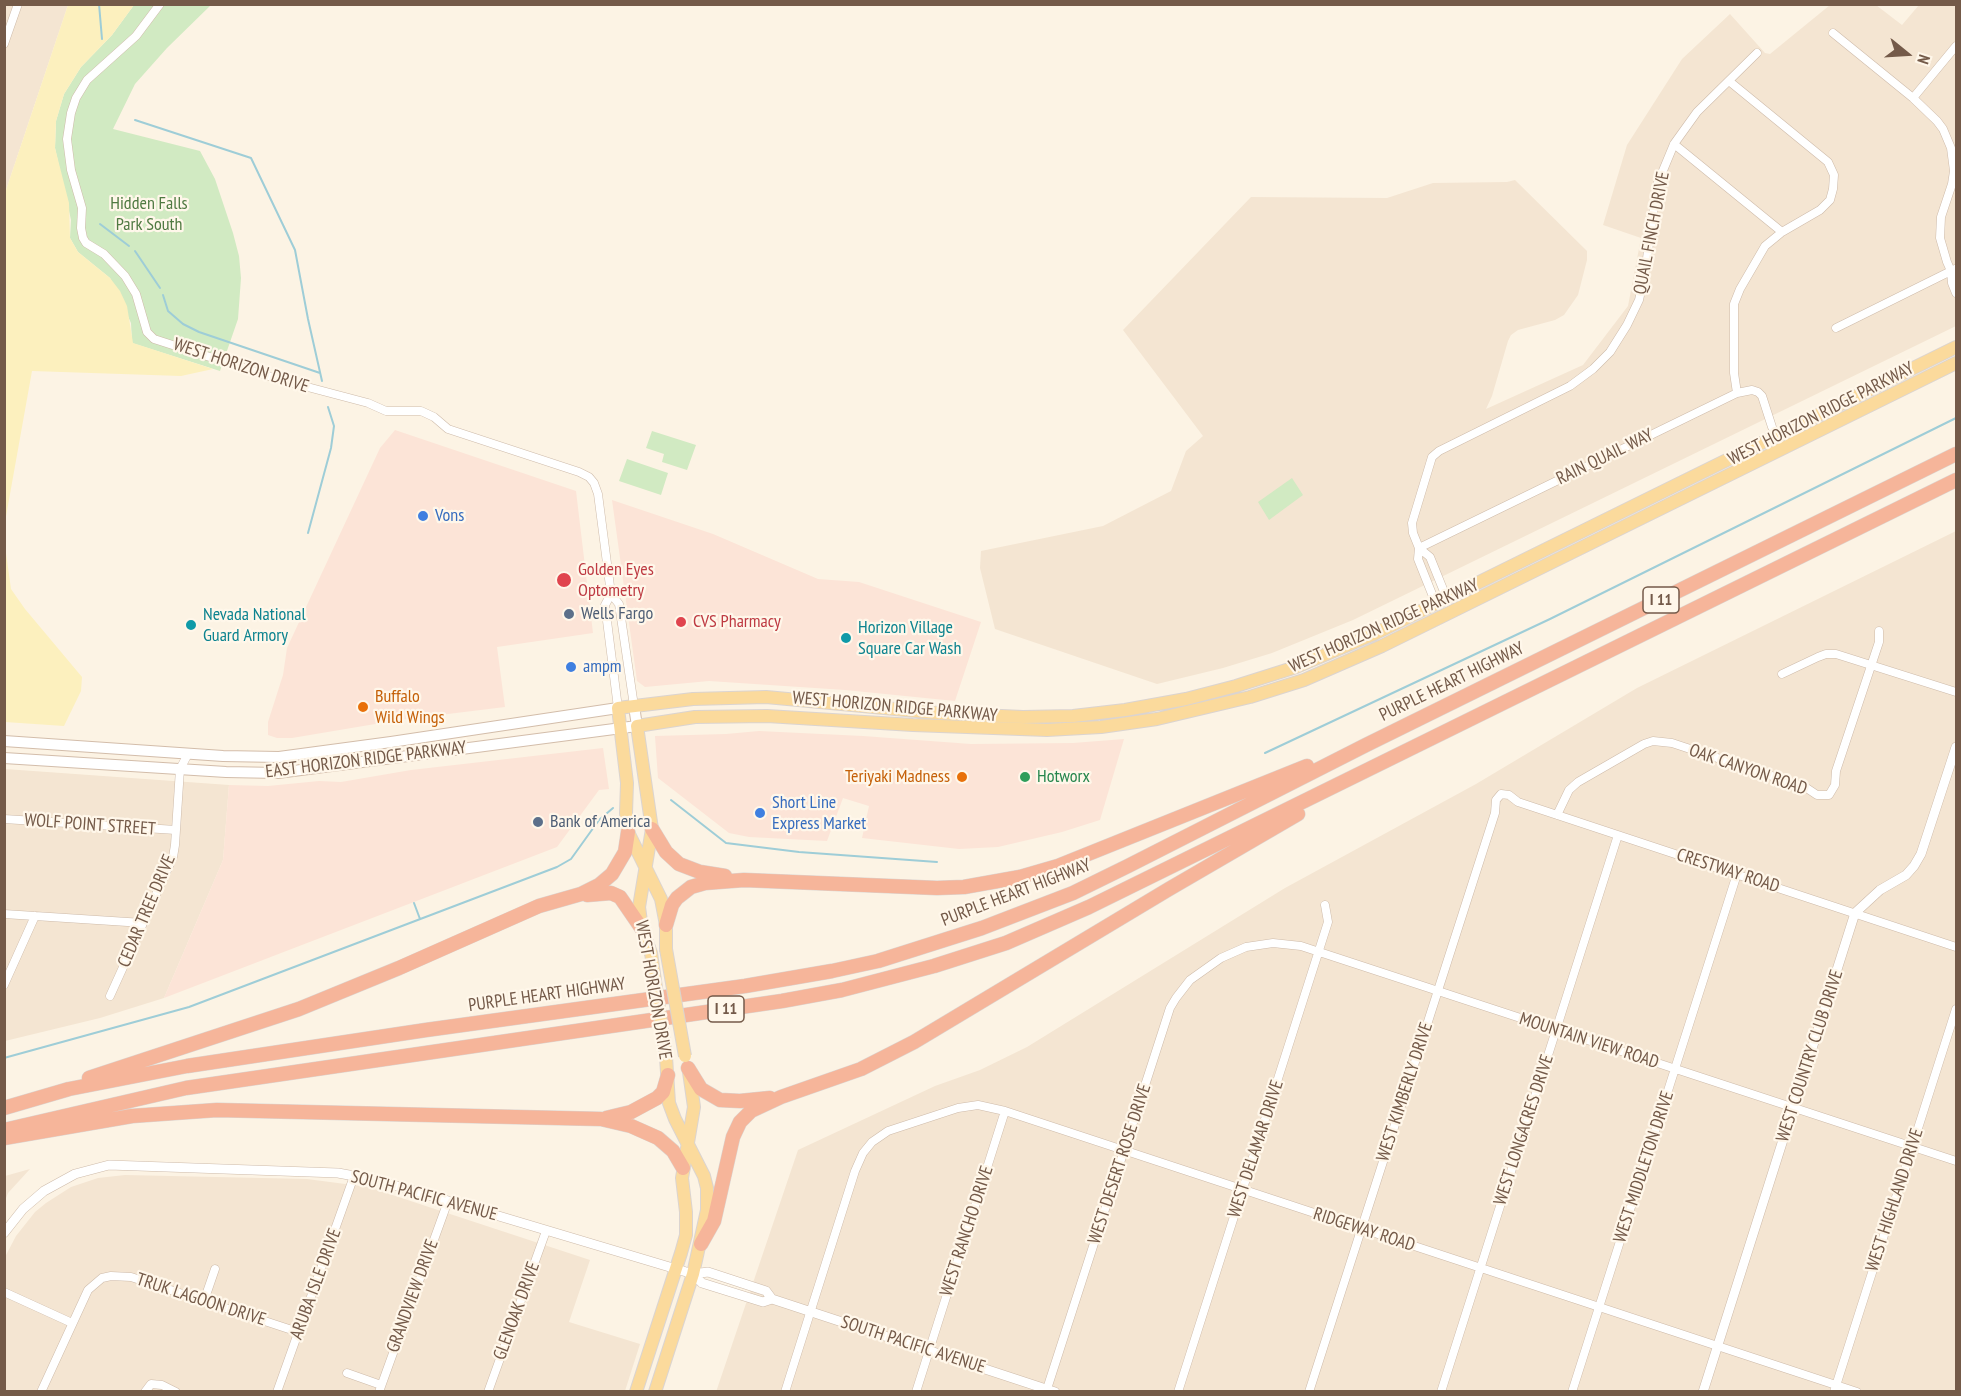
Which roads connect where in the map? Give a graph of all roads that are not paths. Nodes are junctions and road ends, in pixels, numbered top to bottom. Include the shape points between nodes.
1 (18, 4) edge
2 (160, 4) edge
3 (1833, 33) dead end
4 (4, 44) edge
5 (1956, 46) edge
6 (1757, 53) dead end
7 (1729, 81) junction
8 (1913, 98) junction
9 (1674, 144) junction
10 (1782, 232) junction
11 (1955, 271) edge
12 (1956, 293) edge
13 (1836, 328) dead end
14 (1956, 347) edge
15 (1956, 363) edge
16 (1737, 393) junction
17 (1775, 431) junction
18 (1810, 436) junction
19 (1956, 454) edge
20 (1956, 480) edge
21 (1419, 548) junction
22 (611, 594) junction
23 (1442, 602) junction
24 (1879, 631) dead end
25 (1382, 646) junction
26 (1872, 664) junction
27 (1782, 674) dead end
28 (1252, 682) junction
29 (1956, 692) edge
30 (1255, 696) junction
31 (856, 705) junction
32 (634, 706) junction
33 (618, 708) junction
34 (1125, 710) junction
35 (855, 721) junction
36 (986, 722) junction
37 (637, 726) junction
38 (620, 728) junction
39 (1088, 728) junction
40 (4, 741) edge
41 (391, 742) junction
42 (1366, 745) junction
43 (1956, 747) edge
44 (1406, 752) junction
45 (188, 754) junction
46 (4, 758) edge
47 (394, 758) junction
48 (180, 770) junction
49 (1501, 794) joint
50 (1557, 815) junction
51 (4, 819) edge
52 (652, 829) junction
53 (176, 830) junction
54 (628, 832) junction
55 (1618, 835) junction
56 (645, 869) junction
57 (1737, 874) junction
58 (744, 880) junction
59 (581, 894) junction
60 (1325, 905) dead end
61 (1856, 913) junction
62 (4, 914) edge
63 (35, 916) junction
64 (143, 923) junction
65 (666, 925) junction
66 (642, 929) junction
67 (1956, 947) edge
68 (1319, 952) junction
69 (1221, 958) joint
70 (4, 985) edge
71 (1437, 991) junction
72 (110, 996) dead end
73 (1956, 1009) edge
74 (1556, 1030) junction
75 (686, 1062) junction
76 (1675, 1069) junction
77 (668, 1075) junction
78 (69, 1089) junction
79 (781, 1097) junction
80 (4, 1108) edge
81 (1794, 1108) junction
82 (1005, 1112) junction
83 (601, 1119) junction
84 (4, 1130) edge
85 (4, 1138) edge
86 (687, 1143) junction
87 (1912, 1147) junction
88 (1124, 1151) junction
89 (1956, 1161) edge
90 (683, 1168) junction
91 (354, 1176) junction
92 (1243, 1190) junction
93 (448, 1201) junction
94 (1362, 1229) junction
95 (546, 1231) junction
96 (4, 1233) edge
97 (701, 1244) junction
98 (1480, 1268) junction
99 (215, 1269) dead end
100 (676, 1269) junction
101 (693, 1274) junction
102 (4, 1292) edge
103 (204, 1301) junction
104 (1599, 1307) junction
105 (810, 1311) junction
106 (72, 1323) junction
107 (298, 1332) junction
108 (1718, 1346) junction
109 (929, 1350) junction
110 (347, 1373) dead end
111 (380, 1388) edge
112 (1835, 1388) edge
113 (1049, 1391) edge
114 (41, 1392) edge
115 (145, 1392) edge
116 (176, 1392) edge
117 (277, 1392) edge
118 (488, 1392) edge
119 (636, 1392) edge
120 (655, 1392) edge
121 (785, 1392) edge
122 (916, 1392) edge
123 (1178, 1392) edge
124 (1310, 1392) edge
125 (1441, 1392) edge
126 (1572, 1392) edge
127 (1703, 1392) edge
128 (1857, 1392) edge

1 - 4 street
2 - 22 street, WEST HORIZON DRIVE via 136,36 87,80 74,105 67,139 82,208 81,235 125,276 136,294 147,332 154,339 386,411 421,411 448,429 589,477 598,494
3 - 8 street
5 - 8 street
6 - 7 street, QUAIL FINCH DRIVE
7 - 9 street, QUAIL FINCH DRIVE via 1697,112
7 - 10 street via 1828,162 1834,175 1830,200
8 - 11 street via 1937,121 1951,148 1952,184 1941,217 1940,238
9 - 10 street
9 - 21 street, QUAIL FINCH DRIVE via 1657,185 1639,300 1610,352 1570,386 1432,457 1412,522
10 - 16 street via 1765,246 1734,304
11 - 12 street via 1952,283
11 - 13 street
14 - 17 main road, WEST HORIZON RIDGE PARKWAY
15 - 18 main road, WEST HORIZON RIDGE PARKWAY
16 - 17 street via 1752,390 1762,396
16 - 21 street, RAIN QUAIL WAY
17 - 18 main road via 1790,439
17 - 23 main road, WEST HORIZON RIDGE PARKWAY via 1765,442
18 - 25 main road, WEST HORIZON RIDGE PARKWAY
19 - 42 highway, PURPLE HEART HIGHWAY / I 11
20 - 44 highway, I 11
21 - 23 street, QUAIL FINCH DRIVE via 1418,559
21 - 23 street, QUAIL FINCH DRIVE via 1430,557
22 - 32 street, WEST HORIZON DRIVE via 619,604
22 - 33 street, WEST HORIZON DRIVE via 605,605
23 - 25 main road via 1447,604 1443,610 1393,635
23 - 28 main road, WEST HORIZON RIDGE PARKWAY via 1337,652
24 - 26 street via 1880,642
25 - 30 main road, WEST HORIZON RIDGE PARKWAY via 1304,680
26 - 27 street via 1826,654
26 - 29 street
26 - 50 street, OAK CANYON ROAD via 1829,795 1817,795 1805,787 1672,743 1653,741 1578,782 1569,790
28 - 30 main road
28 - 34 main road, WEST HORIZON RIDGE PARKWAY
30 - 39 main road, WEST HORIZON RIDGE PARKWAY via 1169,717
31 - 32 main road, WEST HORIZON RIDGE PARKWAY via 766,698 693,699
31 - 35 main road
31 - 36 main road, WEST HORIZON RIDGE PARKWAY
32 - 33 main road, WEST HORIZON RIDGE PARKWAY
32 - 37 main road, WEST HORIZON DRIVE
33 - 38 main road, WEST HORIZON DRIVE
33 - 41 main road, EAST HORIZON RIDGE PARKWAY
34 - 36 main road, WEST HORIZON RIDGE PARKWAY
34 - 39 main road via 1121,718 1096,722
35 - 36 main road, WEST HORIZON RIDGE PARKWAY
35 - 37 main road, WEST HORIZON RIDGE PARKWAY via 695,717
36 - 39 main road, WEST HORIZON RIDGE PARKWAY via 1035,730
37 - 38 main road, WEST HORIZON RIDGE PARKWAY
37 - 52 main road, WEST HORIZON DRIVE
38 - 47 main road, EAST HORIZON RIDGE PARKWAY
38 - 54 main road, WEST HORIZON DRIVE
40 - 45 main road, EAST HORIZON RIDGE PARKWAY
41 - 45 main road, EAST HORIZON RIDGE PARKWAY via 279,757
41 - 47 main road
42 - 58 highway via 1058,866 995,882 937,888
42 - 78 highway, PURPLE HEART HIGHWAY / I 11 via 1073,893 982,928 878,961 746,986 188,1066
43 - 61 street, WEST COUNTRY CLUB DRIVE via 1914,866
44 - 79 highway via 914,1042 861,1069
44 - 84 highway, I 11 via 1089,907 1005,943 893,978 782,1001 186,1088
45 - 48 street, CEDAR TREE DRIVE
46 - 48 main road, EAST HORIZON RIDGE PARKWAY
47 - 48 main road, EAST HORIZON RIDGE PARKWAY via 278,773
48 - 53 street, CEDAR TREE DRIVE
49 - 50 street, CRESTWAY ROAD
49 - 71 street, WEST KIMBERLY DRIVE
50 - 55 street, CRESTWAY ROAD
51 - 53 street, WOLF POINT STREET
52 - 56 main road, WEST HORIZON DRIVE
52 - 58 highway via 679,864
53 - 64 street, CEDAR TREE DRIVE via 173,857
54 - 56 main road, WEST HORIZON DRIVE
54 - 59 highway via 627,846 617,867 606,880
55 - 57 street, CRESTWAY ROAD
55 - 74 street, WEST LONGACRES DRIVE
56 - 65 main road, WEST HORIZON DRIVE via 661,898
56 - 66 main road, WEST HORIZON DRIVE via 639,907
57 - 61 street, CRESTWAY ROAD
57 - 76 street, WEST MIDDLETON DRIVE
58 - 65 highway via 691,887 672,905
59 - 66 highway via 616,894
59 - 78 highway via 539,906 299,1009 95,1075
60 - 68 street, WEST DELAMAR DRIVE via 1328,922
61 - 67 street, CRESTWAY ROAD
61 - 81 street, WEST COUNTRY CLUB DRIVE
62 - 63 street
63 - 64 street
63 - 70 street
64 - 72 street, CEDAR TREE DRIVE
65 - 75 main road, WEST HORIZON DRIVE, bridge via 666,949
66 - 77 main road, WEST HORIZON DRIVE, bridge via 651,953
68 - 69 street, MOUNTAIN VIEW ROAD via 1273,943 1246,947
68 - 71 street, MOUNTAIN VIEW ROAD
68 - 92 street, WEST DELAMAR DRIVE
69 - 88 street, WEST DESERT ROSE DRIVE via 1190,980 1176,998
71 - 74 street, MOUNTAIN VIEW ROAD
71 - 94 street, WEST KIMBERLY DRIVE
73 - 87 street, WEST HIGHLAND DRIVE
74 - 76 street, MOUNTAIN VIEW ROAD
74 - 98 street, WEST LONGACRES DRIVE
75 - 79 highway via 701,1089 720,1100
75 - 86 main road, WEST HORIZON DRIVE via 694,1107
76 - 81 street, MOUNTAIN VIEW ROAD
76 - 104 street, WEST MIDDLETON DRIVE
77 - 83 highway via 657,1098 632,1112
77 - 86 main road, WEST HORIZON DRIVE via 672,1110
78 - 80 highway, PURPLE HEART HIGHWAY / I 11
79 - 97 highway via 751,1111 736,1129 714,1221
81 - 87 street, MOUNTAIN VIEW ROAD
81 - 108 street, WEST COUNTRY CLUB DRIVE
82 - 88 street, RIDGEWAY ROAD
82 - 105 street, RIDGEWAY ROAD via 978,1105 958,1108 888,1131 872,1142 858,1161
82 - 109 street, WEST RANCHO DRIVE
83 - 85 highway via 217,1110 132,1116
83 - 90 highway via 658,1138 673,1151
86 - 90 main road, WEST HORIZON DRIVE
86 - 97 main road, WEST HORIZON DRIVE via 707,1188
87 - 89 street, MOUNTAIN VIEW ROAD
87 - 112 street, WEST HIGHLAND DRIVE
88 - 92 street, RIDGEWAY ROAD
88 - 113 street, WEST DESERT ROSE DRIVE
90 - 100 main road, WEST HORIZON DRIVE via 687,1228
91 - 93 street, SOUTH PACIFIC AVENUE
91 - 96 street, SOUTH PACIFIC AVENUE via 121,1165 99,1168 75,1174 44,1191
91 - 107 street, ARUBA ISLE DRIVE
92 - 94 street, RIDGEWAY ROAD
92 - 123 street, WEST DELAMAR DRIVE
93 - 95 street, SOUTH PACIFIC AVENUE
93 - 111 street, GRANDVIEW DRIVE
94 - 98 street, RIDGEWAY ROAD
94 - 124 street, WEST KIMBERLY DRIVE
95 - 100 street, SOUTH PACIFIC AVENUE
95 - 118 street, GLENOAK DRIVE
97 - 101 main road, WEST HORIZON DRIVE
98 - 104 street, RIDGEWAY ROAD
98 - 125 street, WEST LONGACRES DRIVE
99 - 103 street
100 - 101 street, SOUTH PACIFIC AVENUE
100 - 119 main road, WEST HORIZON DRIVE
101 - 105 street, SOUTH PACIFIC AVENUE via 702,1283 763,1302 772,1299
101 - 120 main road, WEST HORIZON DRIVE
102 - 106 street
103 - 106 street, TRUK LAGOON DRIVE via 119,1275 102,1278 88,1290
103 - 107 street, TRUK LAGOON DRIVE
104 - 108 street, RIDGEWAY ROAD
104 - 126 street, WEST MIDDLETON DRIVE
105 - 109 street, SOUTH PACIFIC AVENUE
105 - 121 street
106 - 114 street
107 - 117 street, ARUBA ISLE DRIVE
108 - 112 street, RIDGEWAY ROAD
108 - 127 street, WEST COUNTRY CLUB DRIVE
109 - 113 street, SOUTH PACIFIC AVENUE
109 - 122 street, WEST RANCHO DRIVE
110 - 111 street
112 - 128 street, RIDGEWAY ROAD
115 - 116 street via 151,1384 162,1384

